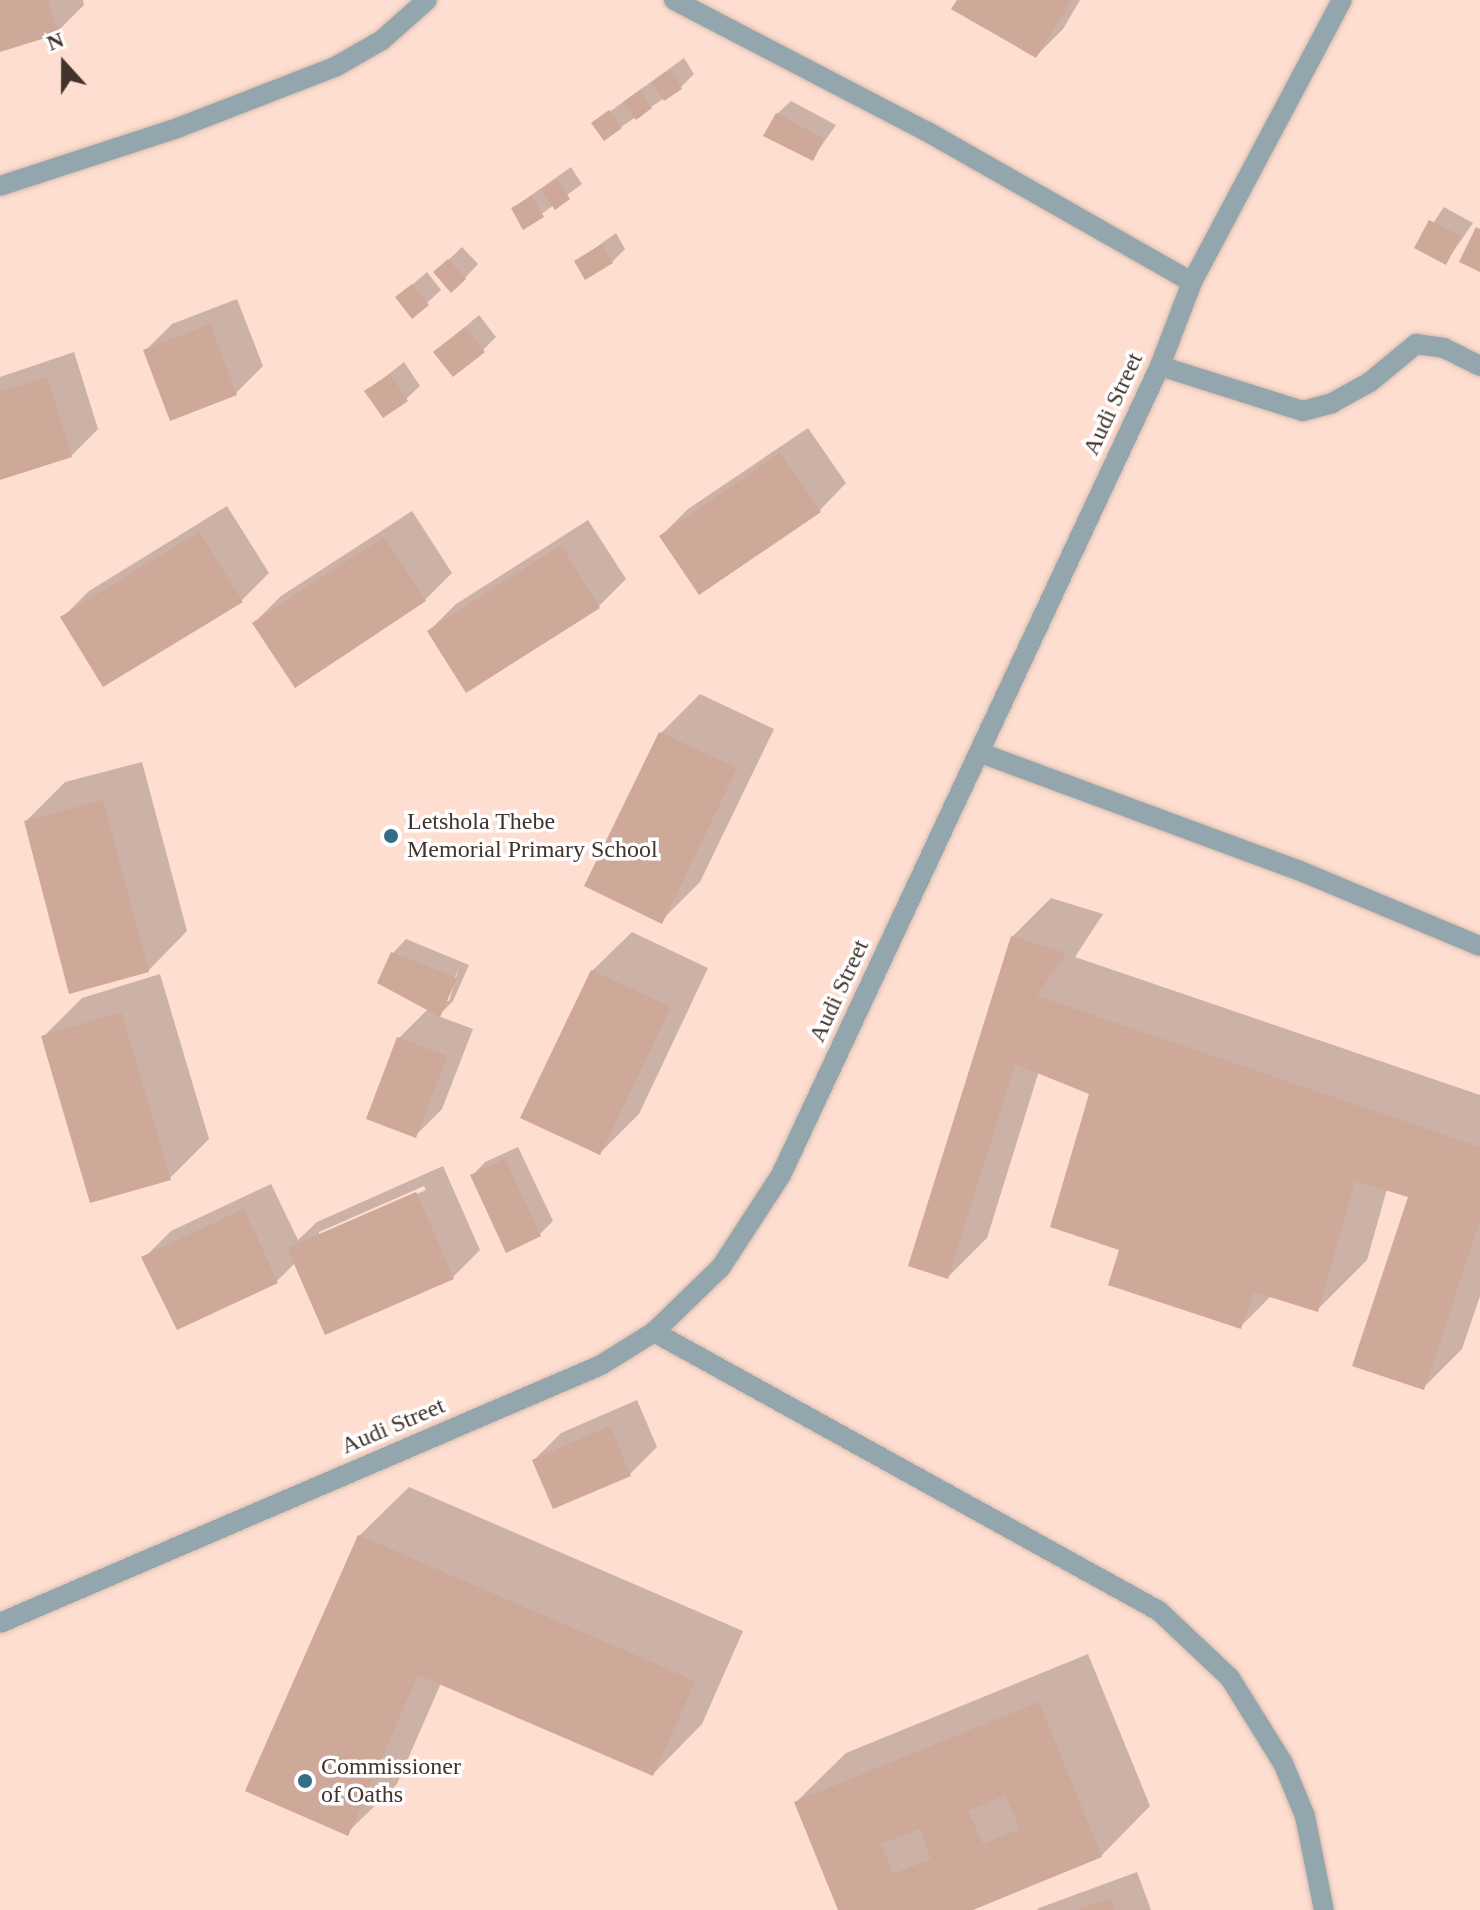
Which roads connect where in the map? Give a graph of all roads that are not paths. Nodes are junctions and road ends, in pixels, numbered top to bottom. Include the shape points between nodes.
1 (427, 0) edge
2 (674, 0) edge
3 (1342, 0) edge
4 (0, 186) edge
5 (1192, 282) junction
6 (1160, 366) junction
7 (1480, 366) edge
8 (981, 753) junction
9 (1480, 946) edge
10 (654, 1332) junction
11 (0, 1623) edge
12 (1324, 1910) edge

1 - 4 street via 382,40 335,67 180,127
2 - 5 street via 926,131
3 - 5 street, Audi Street
5 - 6 street, Audi Street
6 - 7 street via 1303,411 1332,403 1370,382 1416,344 1444,348
6 - 8 street, Audi Street
8 - 9 street via 1298,870
8 - 10 street, Audi Street via 781,1175 721,1267
10 - 11 street, Audi Street via 601,1365
10 - 12 street via 1159,1611 1230,1678 1283,1763 1305,1816

